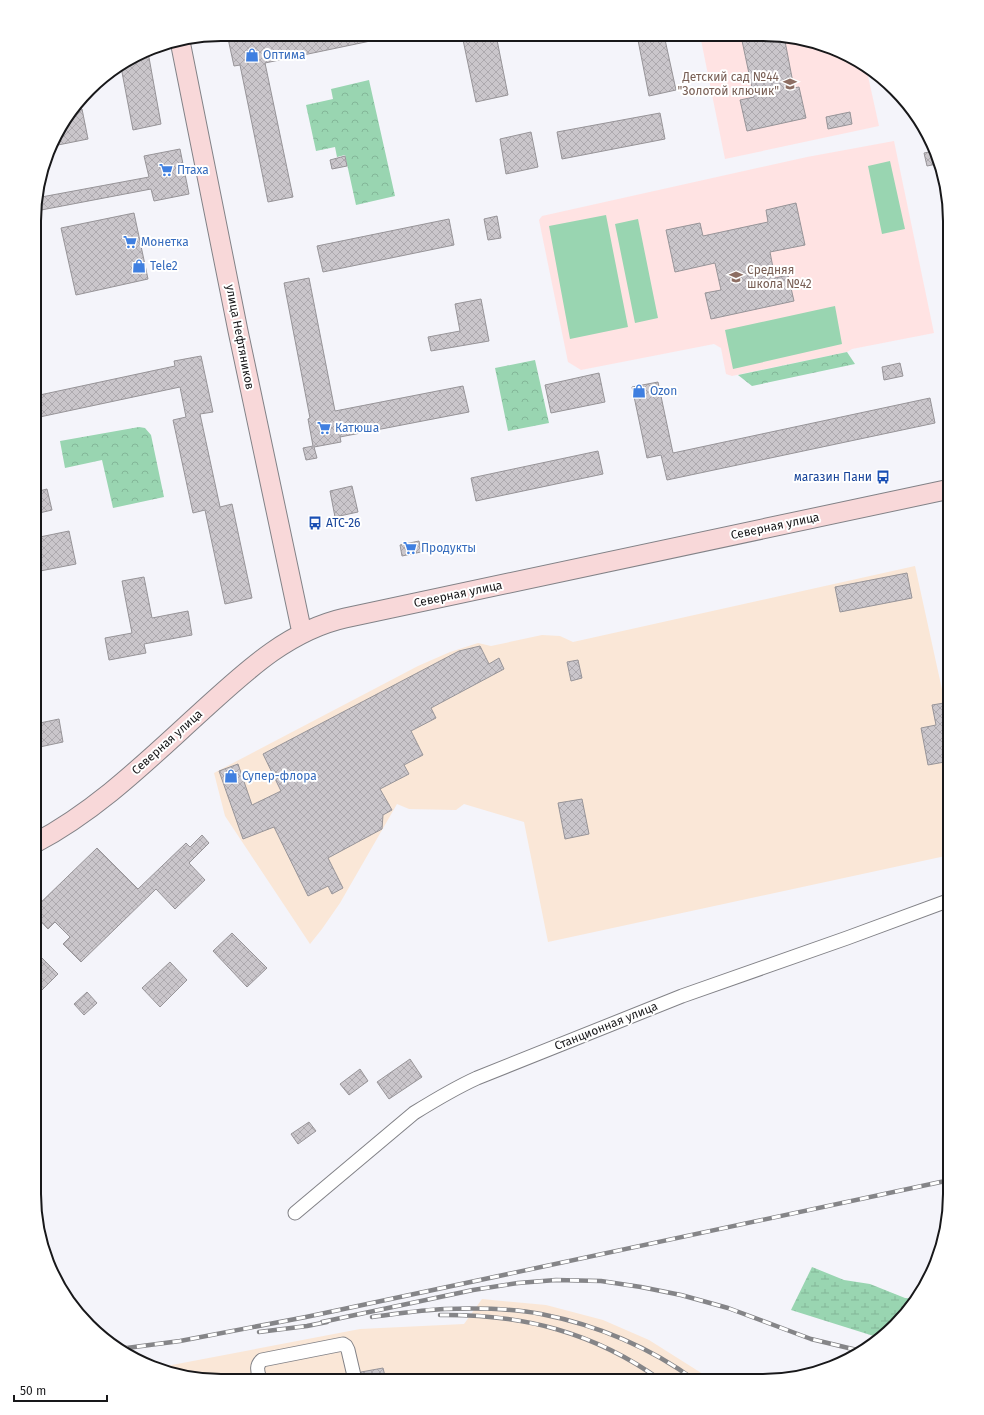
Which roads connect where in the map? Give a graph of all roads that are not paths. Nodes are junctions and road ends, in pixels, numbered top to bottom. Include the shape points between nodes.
1 (181, 45) edge
2 (943, 490) edge
3 (302, 633) junction
4 (41, 839) edge
5 (943, 903) edge
6 (295, 1213) dead end
7 (258, 1374) edge
8 (354, 1374) edge

1 - 3 main road, улица Нефтяников
2 - 3 main road, Северная улица via 345,618
3 - 4 main road, Северная улица via 269,653 113,790
5 - 6 street, Станционная улица via 682,996 477,1078 414,1113
7 - 8 street via 258,1363 262,1360 343,1344 348,1350

